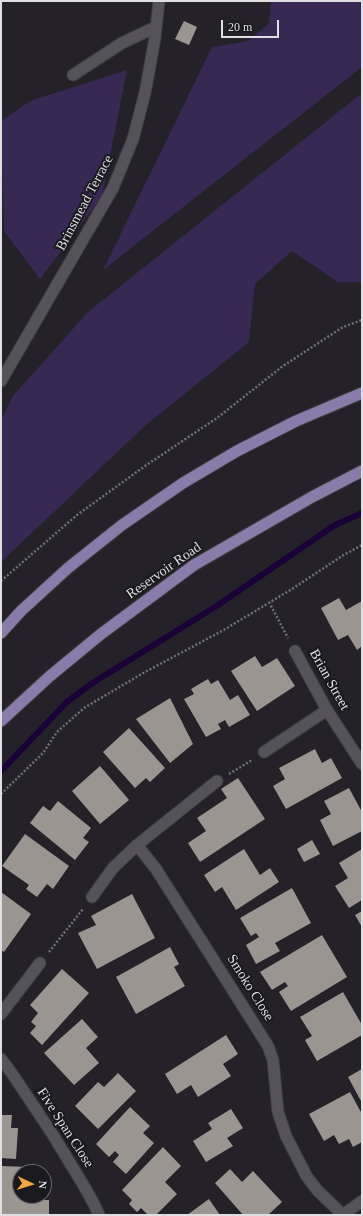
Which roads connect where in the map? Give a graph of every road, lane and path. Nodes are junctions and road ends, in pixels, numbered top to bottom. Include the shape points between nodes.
1 (159, 1) edge
2 (156, 27) junction
3 (73, 75) dead end
4 (362, 320) edge
5 (1, 381) edge
6 (362, 393) edge
7 (362, 471) edge
8 (362, 544) edge
9 (1, 581) edge
10 (270, 602) junction
11 (1, 632) edge
12 (295, 651) joint
13 (327, 710) junction
14 (1, 721) edge
15 (264, 752) joint
16 (362, 764) edge
17 (218, 781) joint
18 (1, 794) edge
19 (137, 845) junction
20 (92, 897) joint
21 (40, 963) joint
22 (1, 1014) edge
23 (1, 1060) edge
24 (362, 1201) edge
25 (99, 1215) edge
26 (343, 1215) edge

1 - 2 street, Brinsmead Terrace
2 - 3 street via 122,43
2 - 5 street, Brinsmead Terrace via 145,93 133,139 113,188
4 - 9 path via 343,327 283,366 217,418 77,514
6 - 11 main road via 296,421 237,451 183,483 122,525 68,568
7 - 14 main road, Reservoir Road via 194,566 101,634
8 - 10 path
10 - 12 path
10 - 18 path via 84,708 58,732 43,753
12 - 13 street, Brian Street
13 - 15 street
13 - 16 street, Brian Street
15 - 17 path
17 - 19 street
19 - 20 street via 113,868
19 - 26 street, Smoko Close via 156,869 268,1046 275,1073 278,1112 286,1136 307,1177
20 - 21 path
21 - 22 street
23 - 25 street, Five Span Close via 53,1135
24 - 26 street

